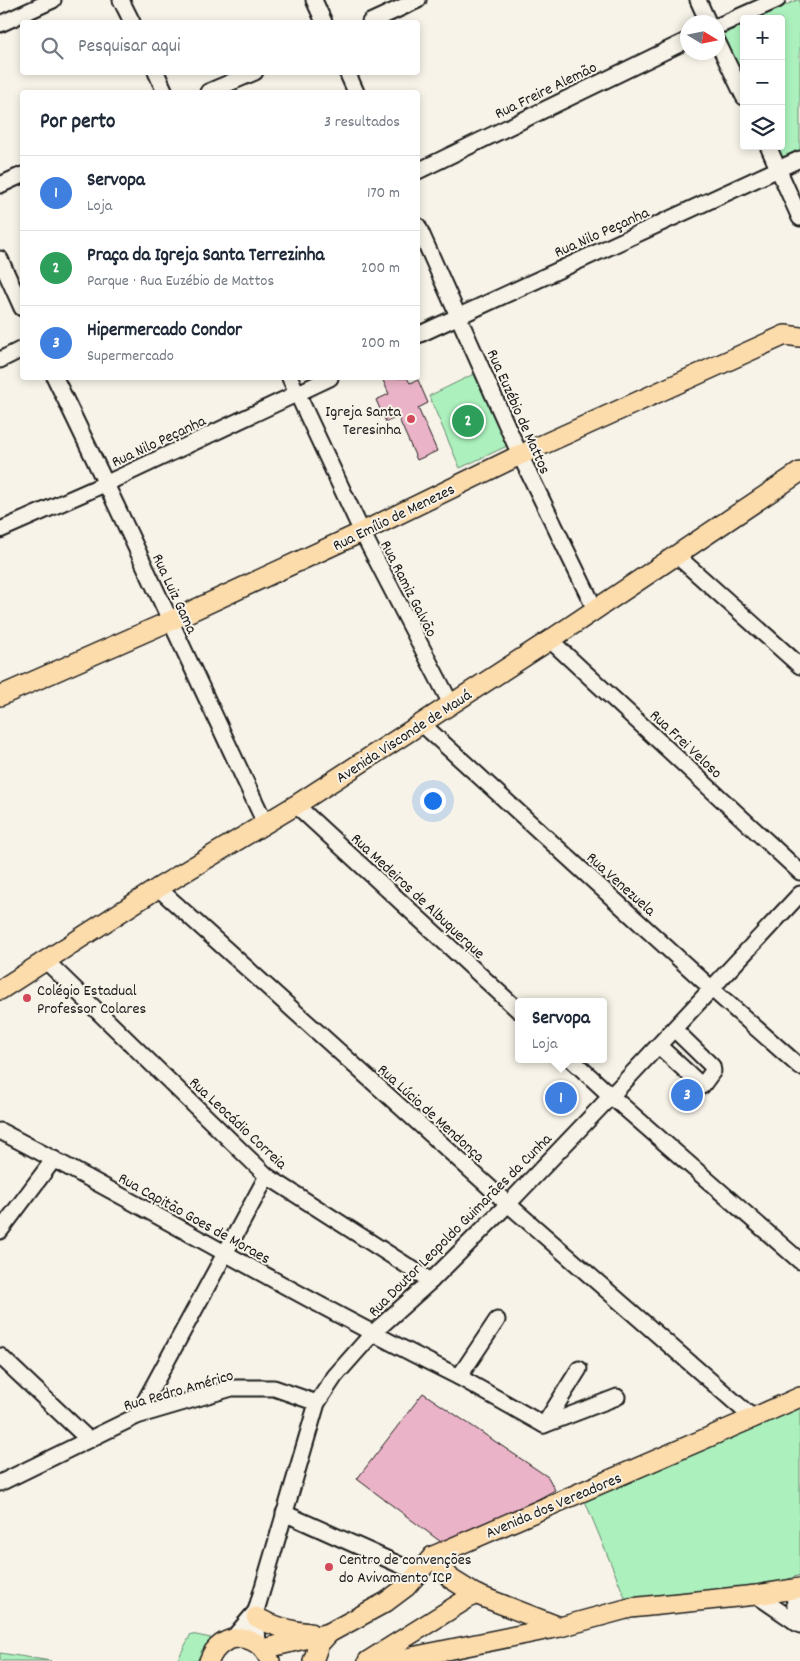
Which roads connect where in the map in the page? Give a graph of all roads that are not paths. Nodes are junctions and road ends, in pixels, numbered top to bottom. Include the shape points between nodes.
1 (53, 0) edge
2 (122, 0) edge
3 (314, 0) edge
4 (418, 0) edge
5 (698, 0) edge
6 (778, 0) edge
7 (705, 15) edge
8 (131, 20) edge
9 (323, 20) edge
10 (374, 20) edge
11 (725, 23) edge
12 (0, 24) edge
13 (680, 44) edge
14 (725, 58) edge
15 (157, 75) edge
16 (248, 75) edge
17 (348, 75) edge
18 (740, 89) edge
19 (164, 90) edge
20 (213, 90) edge
21 (355, 90) edge
22 (770, 150) edge
23 (800, 159) edge
24 (420, 170) edge
25 (779, 170) junction
26 (20, 176) edge
27 (0, 185) edge
28 (800, 218) edge
29 (420, 230) edge
30 (0, 259) edge
31 (20, 304) edge
32 (458, 316) junction
33 (795, 333) edge
34 (420, 334) edge
35 (20, 350) edge
36 (0, 360) edge
37 (56, 380) edge
38 (291, 380) edge
39 (326, 380) edge
40 (297, 394) junction
41 (520, 455) junction
42 (800, 472) edge
43 (107, 483) junction
44 (0, 530) edge
45 (362, 532) junction
46 (676, 555) junction
47 (595, 609) junction
48 (170, 621) junction
49 (550, 640) junction
50 (800, 666) edge
51 (0, 696) edge
52 (451, 704) junction
53 (421, 723) junction
54 (296, 805) junction
55 (265, 823) junction
56 (800, 872) edge
57 (158, 888) junction
58 (800, 894) edge
59 (46, 961) junction
60 (712, 989) junction
61 (0, 990) edge
62 (515, 1007) edge
63 (674, 1030) junction
64 (659, 1046) junction
65 (576, 1063) edge
66 (800, 1067) edge
67 (611, 1096) junction
68 (0, 1131) edge
69 (54, 1159) junction
70 (266, 1176) junction
71 (508, 1204) junction
72 (0, 1231) edge
73 (224, 1254) junction
74 (800, 1261) edge
75 (431, 1280) junction
76 (497, 1320) dead end
77 (373, 1333) junction
78 (0, 1356) edge
79 (579, 1369) dead end
80 (458, 1377) junction
81 (617, 1397) dead end
82 (800, 1397) edge
83 (317, 1403) junction
84 (137, 1416) junction
85 (752, 1418) junction
86 (544, 1425) junction
87 (89, 1440) junction
88 (0, 1483) edge
89 (284, 1513) junction
90 (433, 1556) junction
91 (418, 1573) junction
92 (797, 1589) edge
93 (475, 1594) junction
94 (756, 1595) junction
95 (256, 1614) junction
96 (798, 1624) edge
97 (560, 1627) junction
98 (326, 1634) junction
99 (234, 1638) junction
100 (264, 1651) edge
101 (209, 1661) edge
102 (313, 1661) edge
103 (368, 1661) edge
104 (392, 1661) edge

1 - 12 street
2 - 8 street
3 - 9 street
4 - 10 street
5 - 7 street
6 - 11 street
13 - 24 street, Rua Freire Alemão
14 - 18 street
15 - 19 street
16 - 20 street
17 - 21 street
22 - 25 street
23 - 25 street, Rua Nilo Peçanha
25 - 28 street
25 - 32 street, Rua Nilo Peçanha
26 - 27 street
29 - 32 street, Rua Euzébio de Mattos
30 - 31 street
32 - 34 street, Rua Nilo Peçanha
32 - 41 street, Rua Euzébio de Mattos
33 - 41 main road, Rua Emílio de Menezes
35 - 36 street
37 - 43 street, Rua Luiz Gama
38 - 40 street, Rua Ramiz Galvão
39 - 40 street, Rua Nilo Peçanha
40 - 43 street, Rua Nilo Peçanha
40 - 45 street, Rua Ramiz Galvão
41 - 45 main road, Rua Emílio de Menezes
41 - 47 street, Rua Euzébio de Mattos
42 - 46 main road, Avenida Visconde de Mauá
43 - 44 street, Rua Nilo Peçanha
43 - 48 street, Rua Luiz Gama
45 - 48 main road, Rua Emílio de Menezes
45 - 52 street, Rua Ramiz Galvão
46 - 47 main road, Avenida Visconde de Mauá
46 - 50 street
47 - 49 main road, Avenida Visconde de Mauá
48 - 51 main road, Rua Emílio de Menezes
48 - 55 street, Rua Luiz Gama
49 - 52 main road, Avenida Visconde de Mauá
49 - 56 street, Rua Frei Veloso
52 - 53 main road, Avenida Visconde de Mauá
53 - 54 main road, Avenida Visconde de Mauá
53 - 60 street, Rua Venezuela
54 - 55 main road, Avenida Visconde de Mauá
54 - 62 street, Rua Medeiros de Albuquerque
55 - 57 main road, Avenida Visconde de Mauá
57 - 59 main road, Avenida Visconde de Mauá
57 - 71 street, Rua Lúcio de Mendonça
58 - 60 street, Rua Doutor Leopoldo Guimarães da Cunha
59 - 61 main road, Avenida Visconde de Mauá
59 - 70 street, Rua Leocádio Correia
60 - 63 street, Rua Doutor Leopoldo Guimarães da Cunha
60 - 66 street, Rua Venezuela
63 - 64 street, Rua Doutor Leopoldo Guimarães da Cunha
63 - 64 street via 712,1066 713,1071 702,1086
64 - 67 street, Rua Doutor Leopoldo Guimarães da Cunha
65 - 67 street
67 - 71 street, Rua Doutor Leopoldo Guimarães da Cunha
67 - 74 street
68 - 69 street, Rua Capitão Goes de Moraes
69 - 72 street
69 - 73 street, Rua Capitão Goes de Moraes
70 - 73 street
70 - 75 street, Rua Leocádio Correia
71 - 75 street, Rua Doutor Leopoldo Guimarães da Cunha
71 - 85 street, Rua Lúcio de Mendonça
73 - 77 street, Rua Capitão Goes de Moraes
73 - 84 street
75 - 77 street, Rua Doutor Leopoldo Guimarães da Cunha
76 - 80 street
77 - 80 street, Rua Capitão Goes de Moraes
77 - 83 street, Rua Doutor Leopoldo Guimarães da Cunha via 335,1376
78 - 87 street
79 - 86 street
80 - 86 street, Rua Capitão Goes de Moraes
81 - 86 street
82 - 85 main road, Avenida dos Vereadores
83 - 84 street, Rua Pedro Américo via 274,1388 232,1388
83 - 89 street, Rua Doutor Leopoldo Guimarães da Cunha
84 - 87 street, Rua Pedro Américo
85 - 90 main road, Avenida dos Vereadores
87 - 88 street, Rua Pedro Américo
89 - 91 street
89 - 95 street, Rua Doutor Leopoldo Guimarães da Cunha
90 - 91 main road, Avenida dos Vereadores
90 - 93 main road via 451,1579
91 - 98 main road, Avenida dos Vereadores via 386,1602
92 - 94 main road
92 - 96 street
93 - 97 main road
93 - 103 main road
94 - 96 street
94 - 97 main road via 630,1608
95 - 98 main road via 280,1629
95 - 99 street, Rua Doutor Leopoldo Guimarães da Cunha
95 - 100 street, Rua Doutor Leopoldo Guimarães da Cunha
97 - 104 main road
98 - 100 main road, Avenida dos Vereadores
98 - 102 main road
99 - 100 main road via 247,1639
99 - 101 main road via 216,1648

